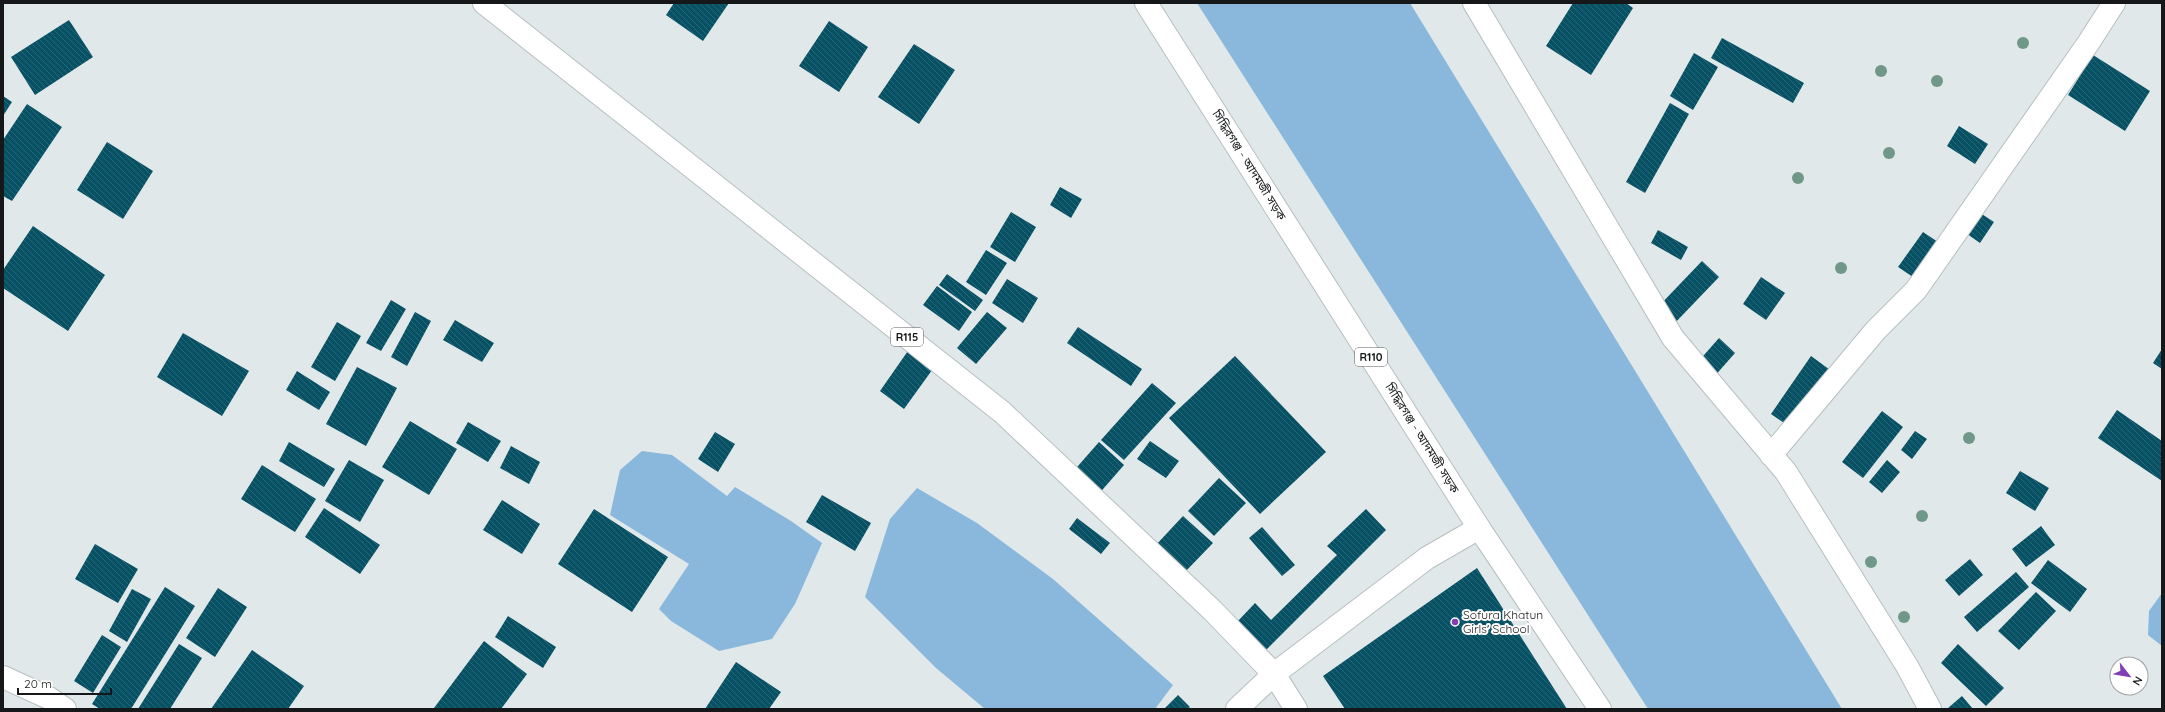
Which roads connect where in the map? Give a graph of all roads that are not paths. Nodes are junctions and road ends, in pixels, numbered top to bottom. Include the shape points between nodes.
1 (484, 3) edge
2 (1146, 3) edge
3 (1474, 3) edge
4 (2114, 3) edge
5 (1771, 455) junction
6 (1479, 528) junction
7 (1274, 674) junction
8 (3, 677) edge
9 (66, 709) edge
10 (1237, 709) edge
11 (1296, 709) edge
12 (1600, 709) edge
13 (1930, 709) edge

1 - 7 main road, R115 via 1002,412 1212,610
2 - 6 main road, সিদ্ধিরগঞ্জ - আদমজী সড়ক / R110
3 - 5 main road via 1673,338
4 - 5 main road via 2090,42 1916,290 1876,330
5 - 13 main road via 1790,479 1907,666
6 - 7 main road via 1427,558
6 - 12 main road, সিদ্ধিরগঞ্জ - আদমজী সড়ক / R110
7 - 10 main road
7 - 11 main road, R115
8 - 9 main road via 49,698

